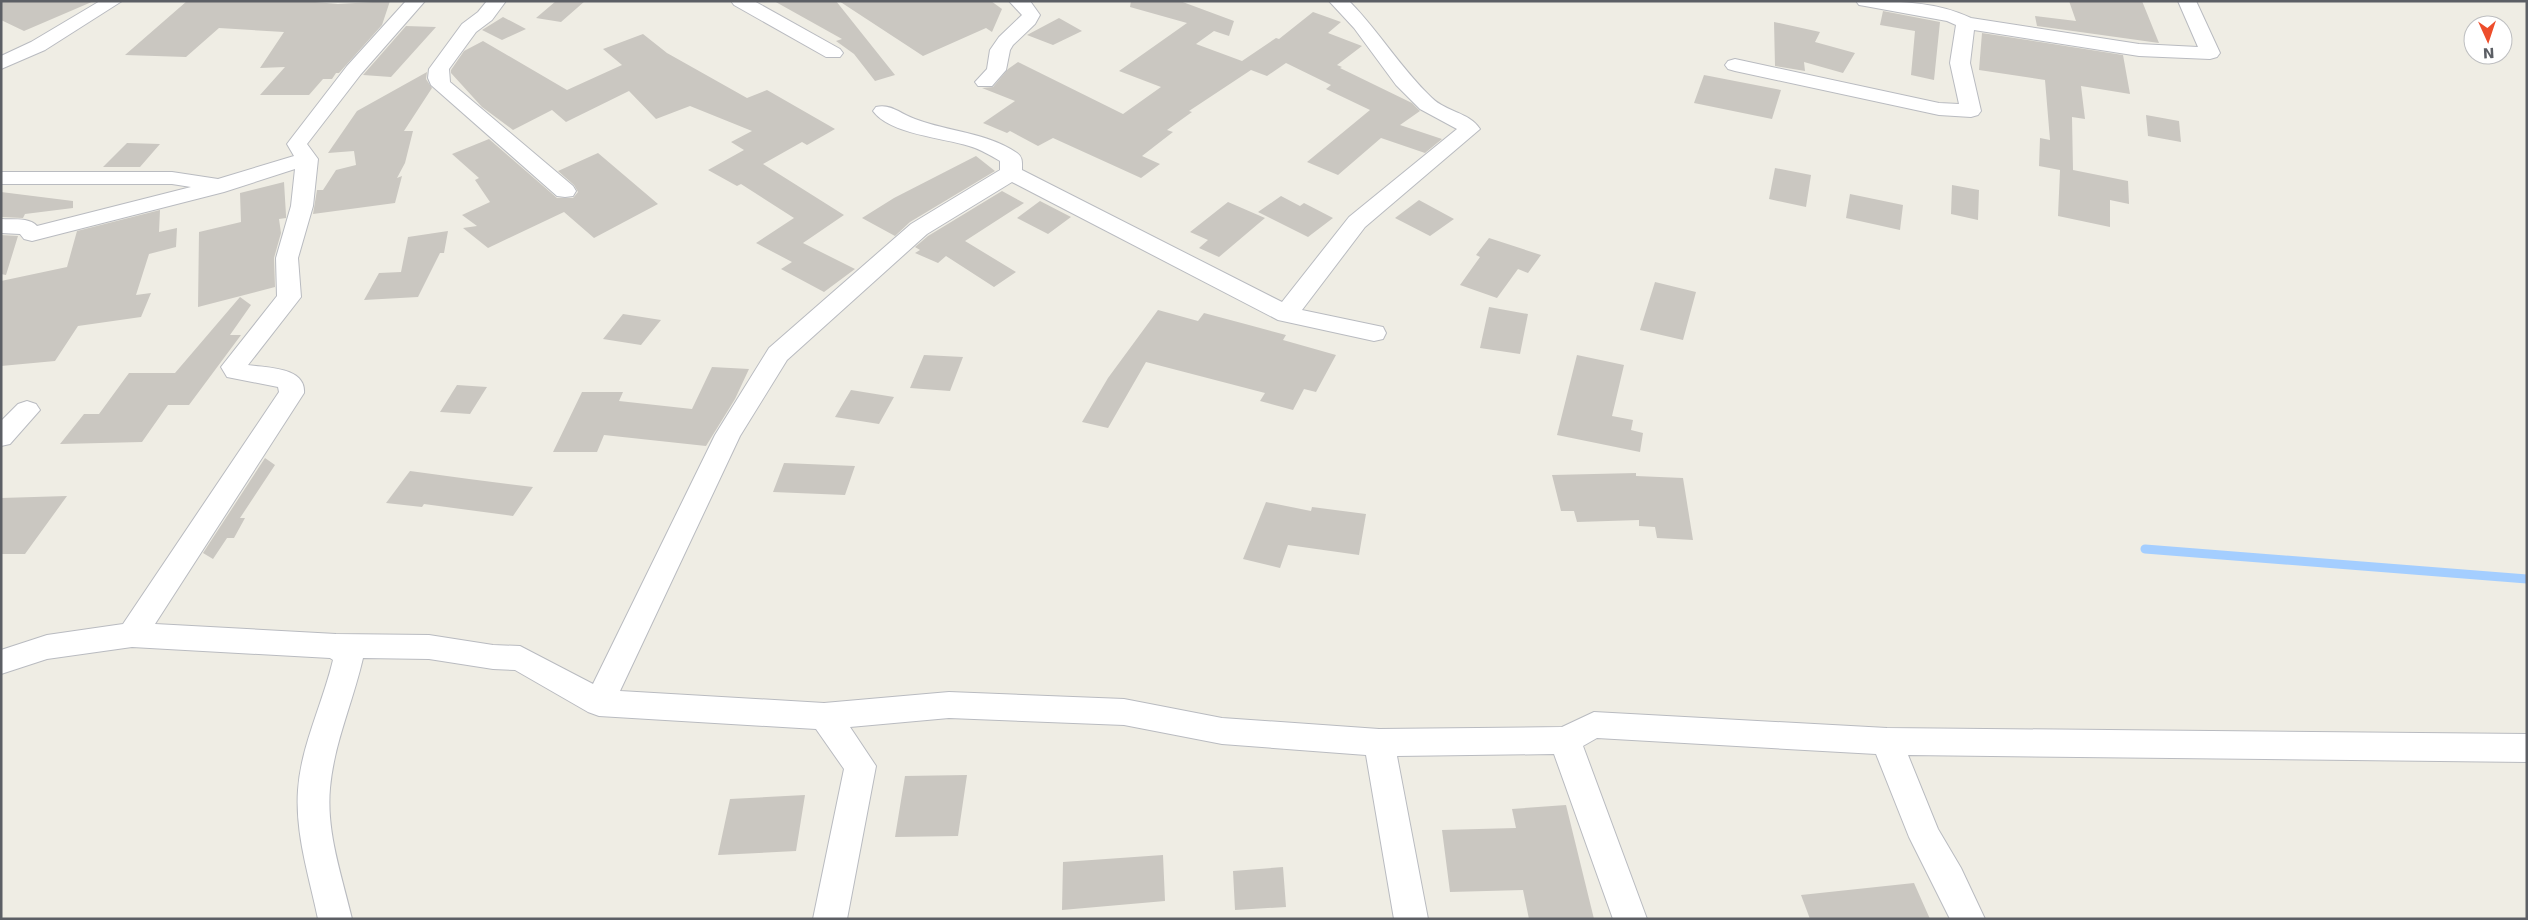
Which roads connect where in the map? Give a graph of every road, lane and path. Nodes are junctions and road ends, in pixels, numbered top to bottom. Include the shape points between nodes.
1 (113, 1) edge
2 (416, 1) edge
3 (496, 1) edge
4 (740, 1) edge
5 (1018, 1) edge
6 (1338, 1) edge
7 (1865, 1) edge
8 (2187, 1) edge
9 (1956, 13) edge
10 (833, 53) dead end
11 (1, 63) edge
12 (1735, 65) dead end
13 (985, 82) dead end
14 (883, 110) dead end
15 (306, 159) junction
16 (1011, 173) junction
17 (1, 178) edge
18 (222, 185) junction
19 (565, 191) dead end
20 (1, 226) edge
21 (1286, 314) junction
22 (1374, 333) dead end
23 (27, 410) dead end
24 (1, 437) edge
25 (132, 635) junction
26 (336, 646) junction
27 (1, 662) edge
28 (599, 703) junction
29 (824, 716) junction
30 (1565, 740) junction
31 (1887, 741) junction
32 (1379, 743) junction
33 (2527, 748) edge
34 (335, 919) edge
35 (830, 919) edge
36 (1411, 919) edge
37 (1630, 919) edge
38 (1968, 919) edge

1 - 11 street via 38,46
2 - 15 street via 327,102 297,144
3 - 19 street via 492,9 462,35 439,69 438,78 441,86
4 - 10 street
5 - 13 street via 1031,15 1006,41 1000,50 996,70
6 - 21 street via 1361,24 1403,80 1427,105 1470,129 1357,222
7 - 9 street
8 - 9 street via 2210,53 2138,50
9 - 12 street via 1960,63 1971,110 1939,110
14 - 16 street via 894,118 931,132 982,143 1011,158
15 - 18 street
15 - 25 street via 302,206 287,258 289,296 233,367 236,371 285,380 292,384 291,393
16 - 21 street
16 - 28 street via 919,229 778,354 728,435
17 - 18 street via 172,178
18 - 20 street via 32,234 26,227
21 - 22 street
23 - 24 street
25 - 26 street
25 - 27 street via 47,647
26 - 28 street via 429,646 520,658
26 - 34 street via 349,655 321,751 314,789 314,820
28 - 29 street
29 - 32 street via 949,705 1016,706 1124,712 1222,731
29 - 35 street via 860,766
30 - 31 street via 1594,725
30 - 32 street
30 - 37 street
31 - 33 street
31 - 38 street via 1925,837
32 - 36 street

